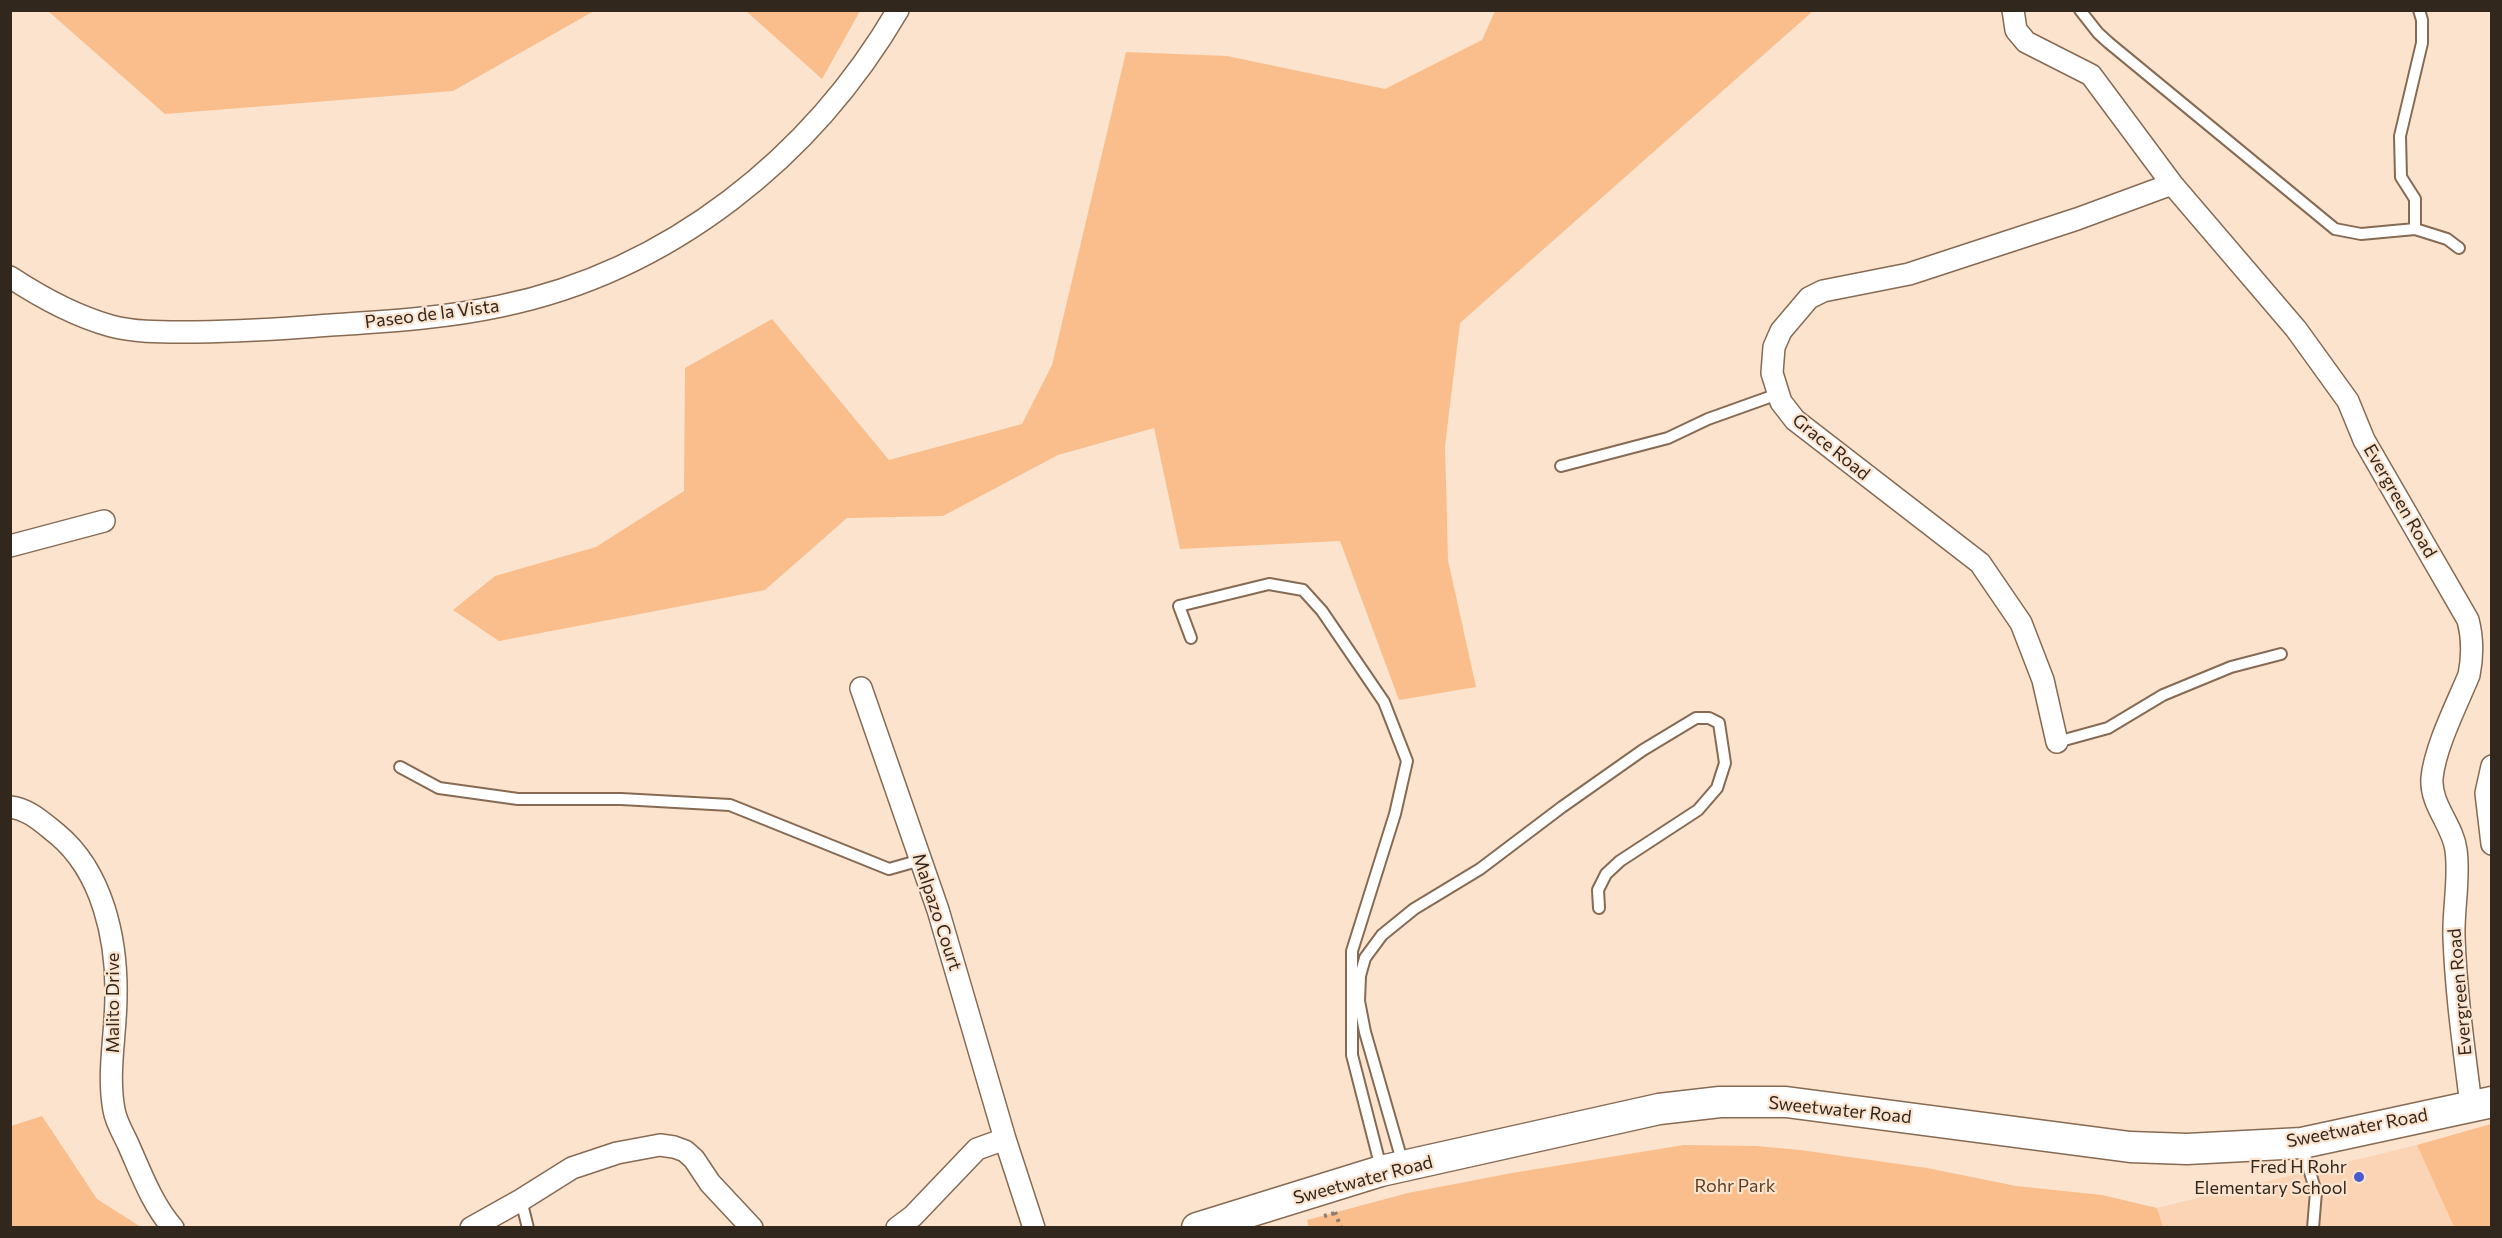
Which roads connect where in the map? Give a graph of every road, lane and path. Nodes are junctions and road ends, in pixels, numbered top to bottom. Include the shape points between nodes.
1 (898, 10) edge
2 (2013, 10) edge
3 (2080, 10) edge
4 (2419, 10) edge
5 (2172, 184) junction
6 (2415, 228) junction
7 (2459, 248) dead end
8 (10, 277) edge
9 (1778, 394) junction
10 (1562, 466) dead end
11 (104, 521) dead end
12 (10, 546) edge
13 (1191, 638) dead end
14 (2281, 654) dead end
15 (861, 688) dead end
16 (2057, 742) joint
17 (2492, 766) edge
18 (400, 767) dead end
19 (10, 807) edge
20 (2492, 844) edge
21 (921, 860) junction
22 (1599, 908) dead end
23 (2481, 1104) edge
24 (1005, 1139) junction
25 (2302, 1143) junction
26 (1393, 1169) junction
27 (521, 1200) junction
28 (1335, 1213) dead end
29 (174, 1227) edge
30 (471, 1227) edge
31 (528, 1227) edge
32 (752, 1227) edge
33 (897, 1227) edge
34 (1034, 1227) edge
35 (1197, 1227) edge
36 (1341, 1227) edge
37 (2313, 1227) edge

1 - 8 street, Paseo de la Vista via 879,44 835,102 752,185 653,250 542,296 425,319 231,332 149,332 85,317
2 - 5 street, Evergreen Road via 2016,30 2026,42 2091,75
3 - 6 lane via 2104,38 2335,229 2361,234
4 - 6 lane via 2422,43 2400,136 2401,177 2415,200
5 - 9 street, Grace Road via 1909,274 1823,291 1809,298 1780,331 1774,347 1772,373
5 - 23 street, Evergreen Road via 2296,329 2348,401 2364,440 2468,620 2473,646 2470,668 2435,761 2432,782 2456,851 2456,978
6 - 7 lane via 2447,239
9 - 10 lane via 1668,438
9 - 16 street, Grace Road via 1795,420 1980,563 2021,623 2043,680
11 - 12 street
13 - 26 lane via 1179,606 1269,584 1303,590 1322,611 1384,702 1407,761 1395,814 1352,951 1352,1055
14 - 16 lane via 2231,667 2163,695 2108,728
15 - 21 street, Malpazo Court
17 - 20 street via 2486,793
18 - 21 lane via 439,788 518,799 730,805 889,868
19 - 29 street, Malito Drive via 36,817 66,842 95,886 114,947 114,1114 155,1203
21 - 24 street, Malpazo Court
22 - 26 lane via 1598,890 1606,874 1698,810 1717,788 1725,763 1719,723 1709,717 1696,718 1643,750 1480,869 1414,909 1382,936 1365,958 1359,1000
23 - 25 main road, Sweetwater Road
24 - 33 street via 977,1149 914,1216
24 - 34 street
25 - 26 main road, Sweetwater Road via 2187,1149 2130,1147 1820,1105 1751,1101 1659,1109
25 - 37 lane via 2316,1192
26 - 35 main road, Sweetwater Road
27 - 30 street
27 - 31 lane
27 - 32 street via 572,1168 617,1152 674,1146 694,1158 710,1182
28 - 36 path

